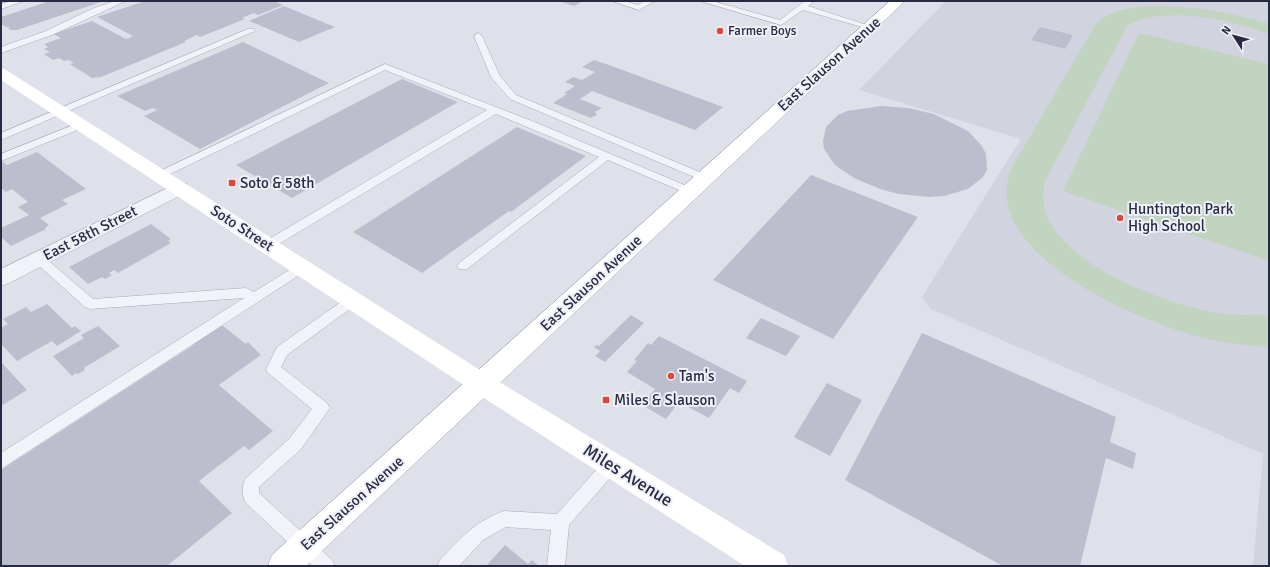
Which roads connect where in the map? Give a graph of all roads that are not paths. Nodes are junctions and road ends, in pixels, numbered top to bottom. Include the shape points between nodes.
1 (20, 1) edge
2 (122, 1) edge
3 (616, 1) edge
4 (651, 1) edge
5 (810, 1) edge
6 (898, 1) edge
7 (708, 2) edge
8 (1, 7) edge
9 (802, 7) junction
10 (869, 27) junction
11 (251, 31) dead end
12 (478, 36) dead end
13 (1, 50) edge
14 (1, 73) edge
15 (494, 110) junction
16 (62, 112) junction
17 (82, 125) junction
18 (2, 135) edge
19 (607, 156) junction
20 (1, 158) edge
21 (160, 175) junction
22 (705, 178) junction
23 (180, 188) junction
24 (690, 192) junction
25 (268, 245) junction
26 (39, 259) junction
27 (463, 266) dead end
28 (303, 267) junction
29 (3, 274) edge
30 (254, 299) junction
31 (352, 300) junction
32 (482, 384) junction
33 (1, 462) edge
34 (611, 465) junction
35 (561, 522) junction
36 (306, 546) junction
37 (284, 566) edge
38 (326, 566) edge
39 (446, 566) edge
40 (556, 566) edge
41 (773, 566) edge

1 - 8 lane
2 - 13 lane via 49,33
3 - 4 lane via 639,8
5 - 9 lane
6 - 10 main road, East Slauson Avenue
7 - 9 lane via 781,24
9 - 10 lane
10 - 22 main road, East Slauson Avenue
11 - 16 lane
12 - 22 lane via 496,77 513,97
14 - 16 main road, Soto Street
15 - 19 lane
15 - 21 lane via 385,67
15 - 25 lane
16 - 17 main road, Soto Street
16 - 18 lane
17 - 20 lane
17 - 21 main road, Soto Street
19 - 24 lane
19 - 27 lane
21 - 23 main road, Soto Street
22 - 24 main road, East Slauson Avenue
23 - 25 main road, Soto Street
23 - 26 street, East 58th Street
24 - 32 main road, East Slauson Avenue
25 - 28 main road, Soto Street
26 - 29 street, East 58th Street
26 - 30 lane via 90,304 246,293
28 - 30 lane
28 - 31 main road, Soto Street
30 - 33 lane
31 - 32 main road, Soto Street
31 - 36 lane via 282,351 273,369 322,408 295,444 251,484 251,496
32 - 34 main road, Miles Avenue
32 - 36 main road, East Slauson Avenue
34 - 35 lane
34 - 41 main road, Miles Avenue
35 - 39 lane via 504,519 477,534
35 - 40 lane
36 - 37 main road, East Slauson Avenue
36 - 38 lane

